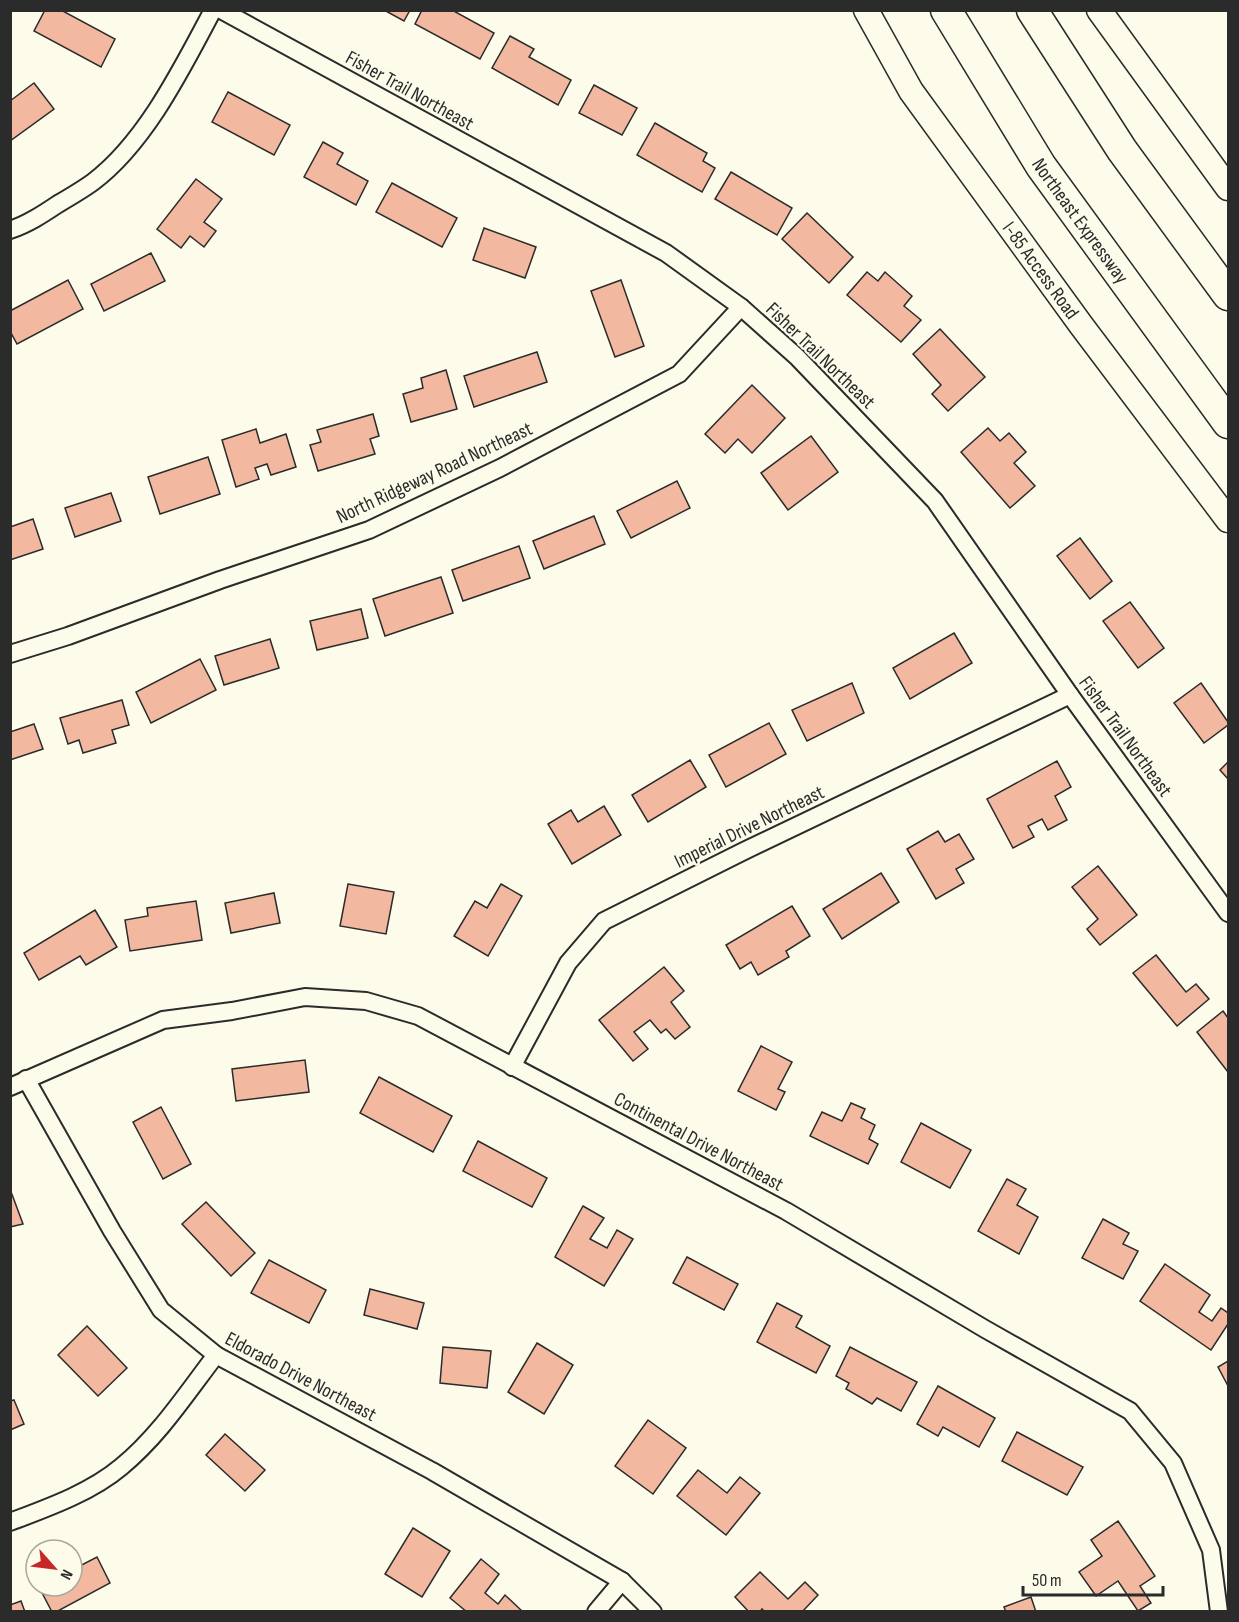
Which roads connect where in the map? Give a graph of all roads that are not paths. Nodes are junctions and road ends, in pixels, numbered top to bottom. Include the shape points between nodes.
1 (213, 10) edge
2 (221, 10) edge
3 (866, 10) edge
4 (946, 10) edge
5 (1032, 10) edge
6 (1099, 10) edge
7 (1228, 188) edge
8 (10, 230) edge
9 (1228, 295) edge
10 (741, 307) junction
11 (1228, 423) edge
12 (1228, 520) edge
13 (10, 654) edge
14 (1070, 695) junction
15 (1228, 913) edge
16 (513, 1067) junction
17 (26, 1078) junction
18 (10, 1086) edge
19 (216, 1355) junction
20 (10, 1522) edge
21 (622, 1581) junction
22 (596, 1611) edge
23 (653, 1611) edge
24 (1219, 1611) edge

1 - 8 street via 183,65 125,151 94,181 27,225
2 - 10 street, Fisher Trail Northeast via 666,253
3 - 12 main road, I-85 Access Road via 911,91
4 - 11 highway, Northeast Expressway via 1041,166
5 - 9 highway via 1122,150
6 - 7 main road
10 - 13 street, North Ridgeway Road Northeast via 679,374 490,473 369,530
10 - 14 street, Fisher Trail Northeast via 797,357 935,501
14 - 15 street, Fisher Trail Northeast
14 - 16 street, Imperial Drive Northeast via 604,921 568,963
16 - 17 street, Continental Drive Northeast via 418,1016 366,1001 305,997 163,1020
16 - 24 street, Continental Drive Northeast via 786,1211 1130,1411 1173,1462 1211,1550
17 - 18 street, Continental Drive Northeast
17 - 19 street, Eldorado Drive Northeast via 161,1310
19 - 20 street via 161,1428 120,1468 69,1500
19 - 21 street, Eldorado Drive Northeast via 432,1471
21 - 22 street
21 - 23 street, Eldorado Drive Northeast

